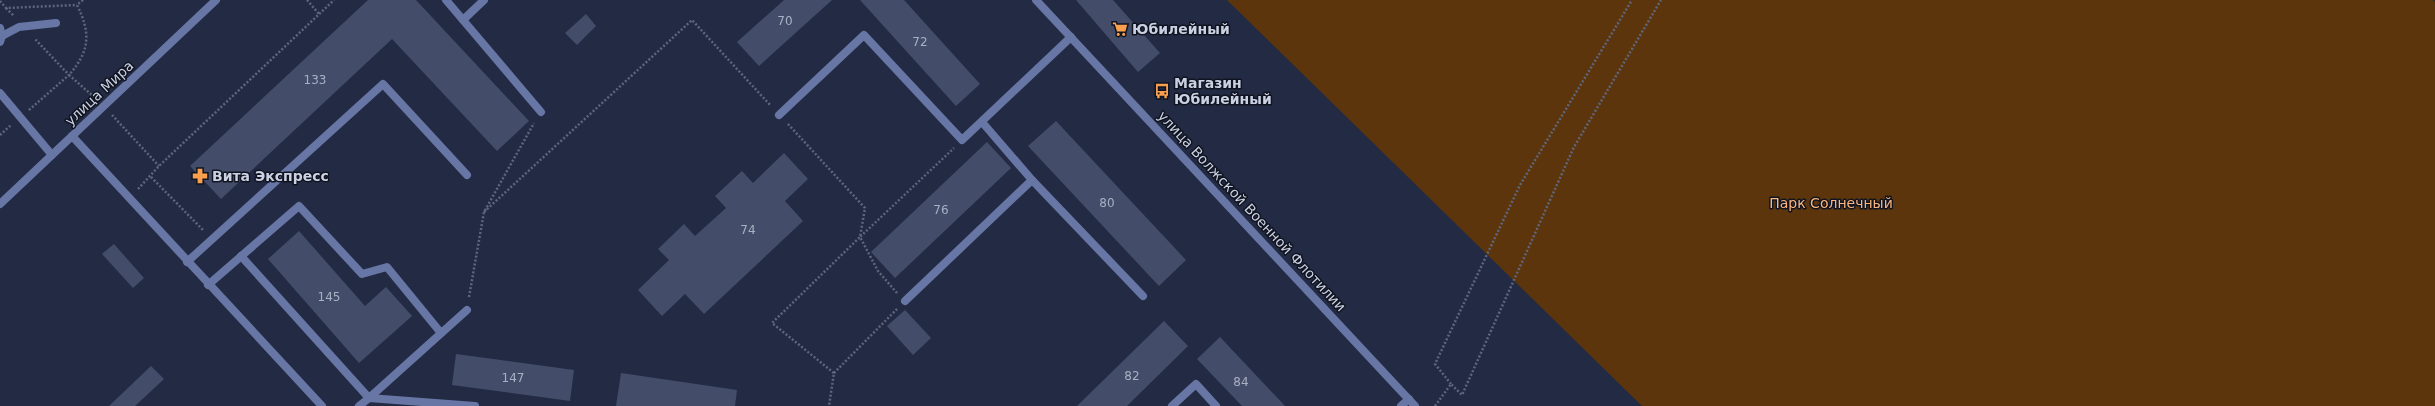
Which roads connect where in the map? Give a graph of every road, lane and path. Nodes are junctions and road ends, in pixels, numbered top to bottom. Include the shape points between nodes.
1 (83, 0) edge
2 (216, 0) edge
3 (307, 0) edge
4 (334, 0) edge
5 (446, 0) edge
6 (484, 0) edge
7 (1036, 0) edge
8 (1632, 0) edge
9 (1661, 0) edge
10 (0, 1) edge
11 (77, 6) junction
12 (6, 8) junction
13 (319, 14) junction
14 (462, 20) junction
15 (56, 23) dead end
16 (24, 27) junction
17 (1, 35) edge
18 (1071, 37) junction
19 (69, 75) junction
20 (0, 92) edge
21 (104, 106) junction
22 (541, 112) joint
23 (779, 115) junction
24 (21, 117) junction
25 (982, 122) junction
26 (0, 135) edge
27 (72, 136) junction
28 (962, 140) junction
29 (52, 155) junction
30 (159, 166) junction
31 (467, 175) dead end
32 (151, 176) junction
33 (1032, 180) junction
34 (128, 198) junction
35 (0, 204) edge
36 (484, 212) junction
37 (860, 237) junction
38 (212, 239) junction
39 (241, 256) junction
40 (187, 262) junction
41 (208, 284) junction
42 (1143, 296) dead end
43 (905, 301) junction
44 (466, 310) joint
45 (441, 333) junction
46 (834, 373) junction
47 (1451, 384) junction
48 (368, 398) junction
49 (1409, 399) junction
50 (461, 405) edge
51 (322, 406) edge
52 (359, 406) edge
53 (475, 406) edge
54 (829, 406) edge
55 (1172, 406) edge
56 (1216, 406) edge
57 (1401, 406) edge
58 (1415, 406) edge
59 (1435, 406) edge

1 - 11 path
2 - 21 street, улица Мира
3 - 13 path
4 - 13 path
5 - 14 street
6 - 14 street
7 - 18 street, улица Волжской Военной Флотилии
8 - 47 path via 1520,184 1434,364
9 - 47 path via 1574,147 1462,395
10 - 12 path
11 - 12 path
11 - 19 path via 87,24 85,46 79,63
12 - 16 path
13 - 30 path
14 - 22 street
15 - 16 street
16 - 17 street
16 - 19 path
18 - 25 street
18 - 49 street, улица Волжской Военной Флотилии
19 - 21 path
19 - 24 path
20 - 24 street
21 - 27 street, улица Мира
21 - 30 path
22 - 36 path
23 - 28 street via 864,35
23 - 36 path via 692,20
23 - 37 path via 865,208
24 - 26 path
24 - 29 street
25 - 28 street
25 - 33 street
27 - 29 street, улица Мира
27 - 34 street
28 - 37 path
29 - 35 street, улица Мира
30 - 32 path
31 - 38 street via 383,84
32 - 34 path
32 - 38 path
33 - 42 street
33 - 43 street
34 - 40 street
36 - 44 path
37 - 43 path via 878,271
37 - 46 path via 772,323
38 - 40 street
39 - 41 street
39 - 45 street via 299,206 362,274 387,267
39 - 48 street
40 - 41 street
41 - 51 street
43 - 46 path
44 - 45 street
45 - 48 street
46 - 54 path
47 - 59 path
48 - 50 street
48 - 52 street
49 - 57 street
49 - 58 street, улица Волжской Военной Флотилии
50 - 53 street
55 - 56 street via 1196,384

